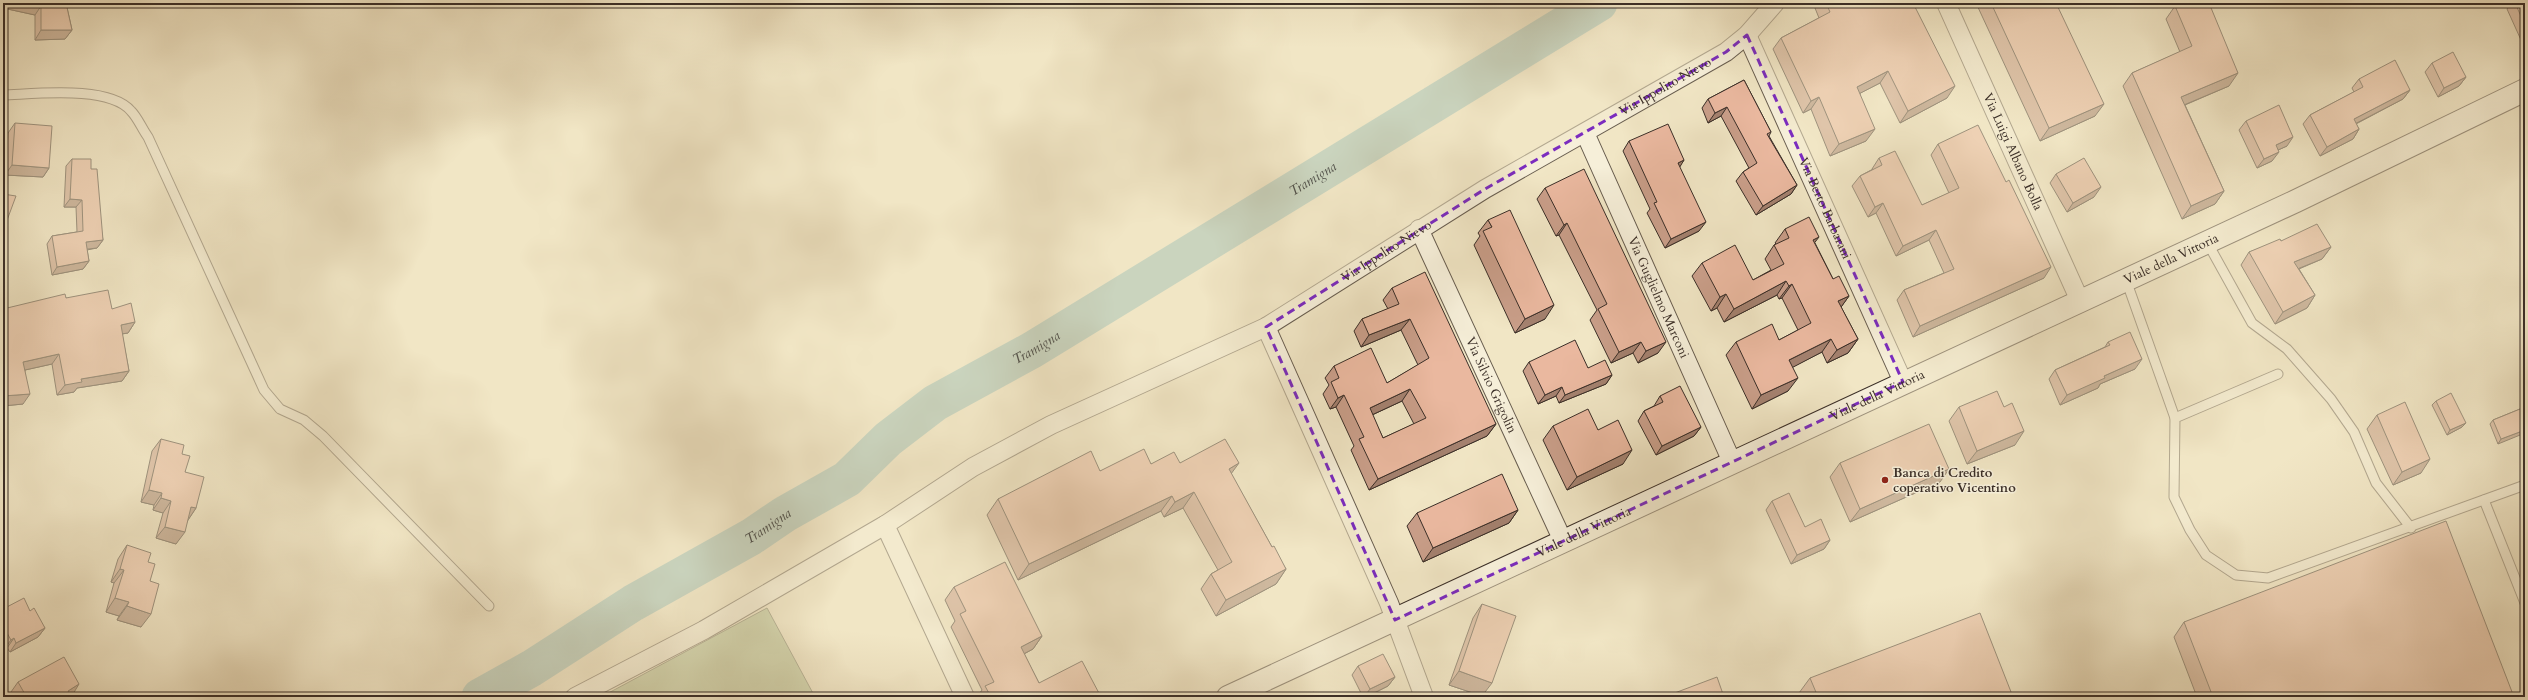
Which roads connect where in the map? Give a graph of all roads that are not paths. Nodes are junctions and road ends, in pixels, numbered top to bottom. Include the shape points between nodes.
1 (1775, 3) edge
2 (1946, 3) edge
3 (1746, 35) junction
4 (2525, 90) edge
5 (3, 95) edge
6 (1585, 133) junction
7 (1419, 229) junction
8 (2207, 242) junction
9 (2126, 280) junction
10 (2080, 301) junction
11 (1266, 327) junction
12 (2278, 374) dead end
13 (1903, 382) junction
14 (2175, 418) junction
15 (1732, 462) junction
16 (2525, 485) edge
17 (2484, 500) junction
18 (885, 525) junction
19 (2411, 528) junction
20 (1563, 541) junction
21 (2525, 603) edge
22 (489, 606) dead end
23 (1395, 620) junction
24 (575, 697) edge
25 (965, 697) edge
26 (1228, 697) edge
27 (1424, 697) edge

1 - 3 street, Via Ippolito Nievo
2 - 10 street, Via Luigi Albano Bolla
3 - 6 street, Via Ippolito Nievo via 1726,52
3 - 13 street, Via Berto Barbarani
4 - 8 street, Viale della Vittoria
5 - 22 lane via 92,94 119,102 131,110 148,137 264,390 280,409 304,420 324,436
6 - 7 street, Via Ippolito Nievo
6 - 15 street, Via Guglielmo Marconi
7 - 11 street, Via Ippolito Nievo
7 - 20 street, Via Silvio Grigolin
8 - 9 street, Viale della Vittoria
8 - 19 lane via 2252,323 2287,349 2331,399 2354,432 2376,483
9 - 10 street, Viale della Vittoria
9 - 14 lane
10 - 13 street, Viale della Vittoria
11 - 18 street, Via Ippolito Nievo via 1050,425 973,467
11 - 23 street
12 - 14 lane
13 - 15 street, Viale della Vittoria
14 - 19 lane via 2174,497 2206,555 2236,575 2268,578
15 - 20 street, Viale della Vittoria
16 - 17 lane
17 - 19 lane
17 - 21 lane
18 - 24 street, Via Ippolito Nievo via 704,630
18 - 25 street
20 - 23 street, Viale della Vittoria
23 - 26 street, Viale della Vittoria
23 - 27 street

